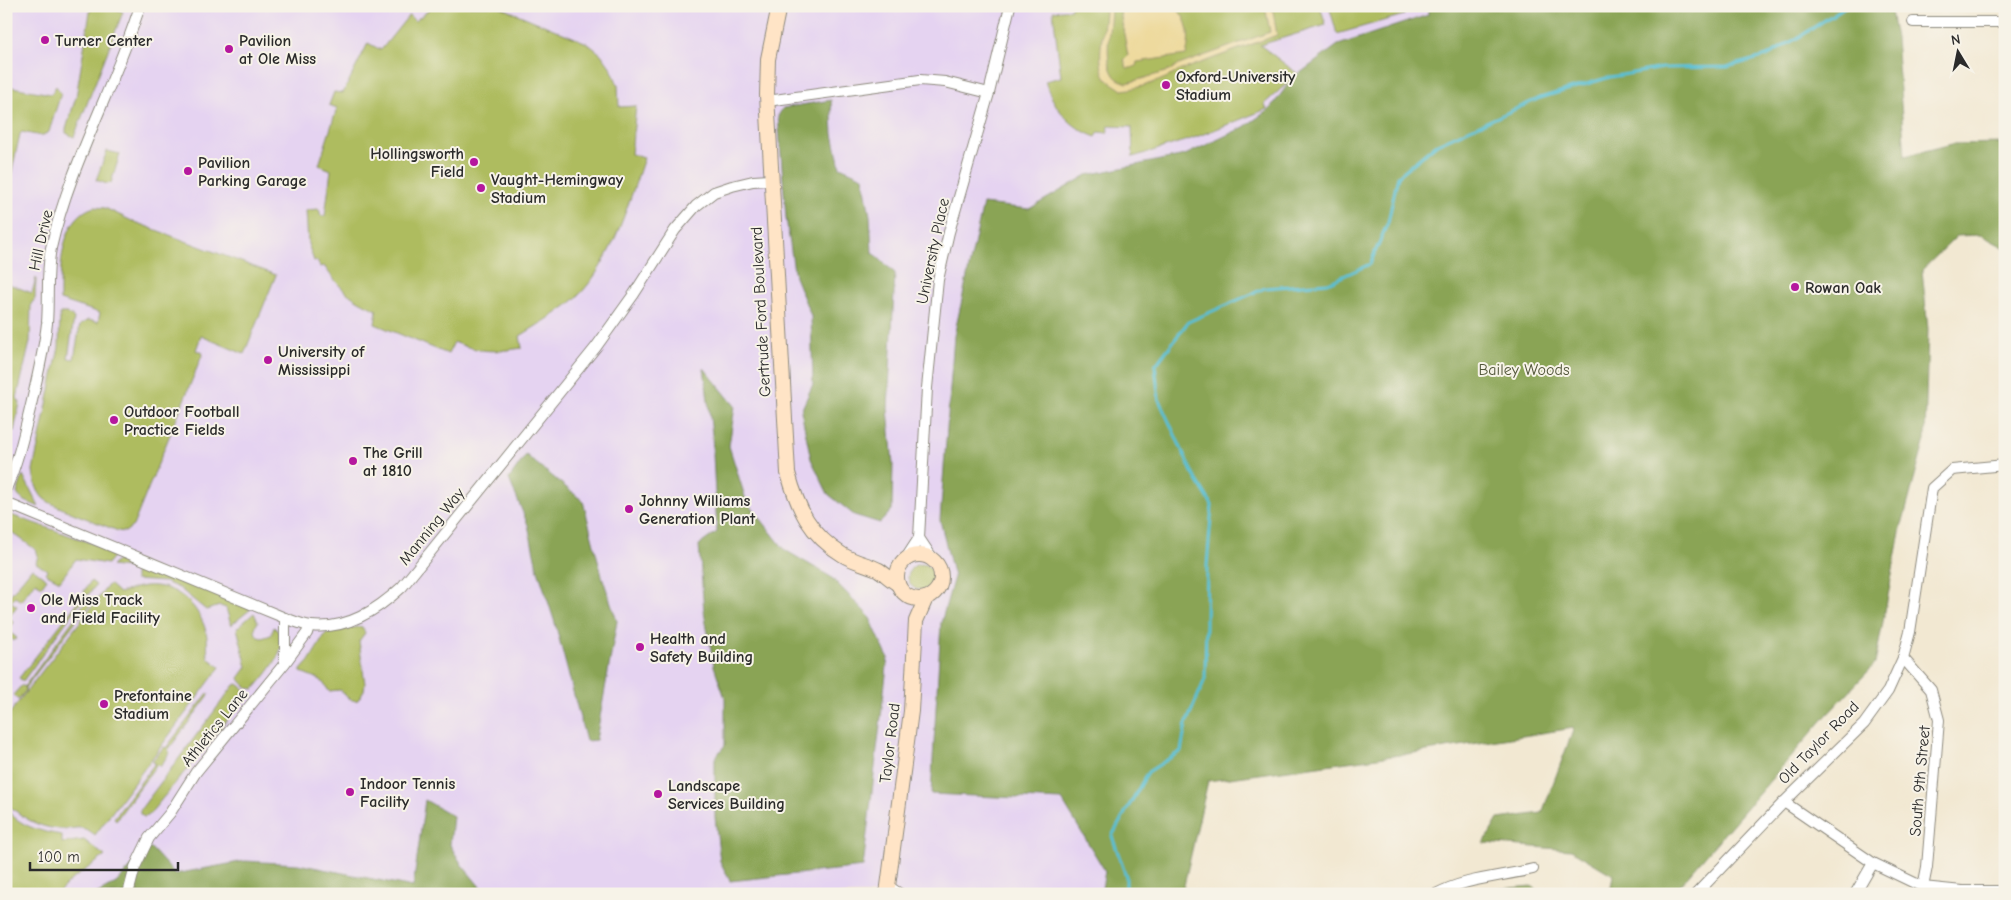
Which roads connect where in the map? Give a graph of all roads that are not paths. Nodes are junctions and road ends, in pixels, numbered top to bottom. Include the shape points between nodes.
1 (140, 6) edge
2 (779, 6) edge
3 (1010, 6) edge
4 (1913, 22) dead end
5 (2005, 22) edge
6 (989, 93) junction
7 (767, 101) junction
8 (771, 180) junction
9 (2005, 465) edge
10 (6, 489) edge
11 (6, 503) edge
12 (919, 538) junction
13 (933, 559) junction
14 (902, 562) junction
15 (881, 571) junction
16 (901, 589) junction
17 (926, 598) junction
18 (285, 618) junction
19 (916, 621) junction
20 (310, 626) junction
21 (1903, 658) junction
22 (285, 663) junction
23 (1784, 802) junction
24 (1874, 864) junction
25 (1533, 869) dead end
26 (1923, 887) junction
27 (892, 891) edge
28 (2005, 891) edge
29 (128, 894) edge
30 (1436, 894) edge
31 (1696, 894) edge
32 (1855, 894) edge

1 - 10 street, Hill Drive via 89,134 58,224 46,279 47,323 40,367 17,464
2 - 7 street, Gertrude Ford Boulevard via 768,59
3 - 6 street, University Place
4 - 5 street
6 - 7 street via 945,82 920,80
6 - 12 street, University Place via 938,280 928,379
7 - 8 street, Gertrude Ford Boulevard
8 - 15 street, Gertrude Ford Boulevard via 788,474 804,517 823,541 844,556
8 - 20 street, Manning Way via 714,192 696,206 675,230 596,346 402,587 366,615 346,623
9 - 21 street, Old Taylor Road via 1952,470 1932,488 1916,605
11 - 18 street, Manning Way
12 - 13 street
12 - 14 street, University Place
13 - 14 street via 919,554
13 - 17 street via 941,577 937,590
14 - 15 street
14 - 16 street via 896,579
15 - 16 street, Gertrude Ford Boulevard
16 - 17 street via 918,599
16 - 19 street
17 - 19 street, Taylor Road
18 - 20 street, Manning Way
18 - 22 street
19 - 27 street, Taylor Road via 911,711
20 - 22 street, Athletics Lane
21 - 23 street, Old Taylor Road via 1888,691 1864,724
21 - 26 street, South 9th Street via 1931,690 1939,720
22 - 29 street, Athletics Lane via 196,772 170,813 149,838 135,867
23 - 24 street
23 - 31 street, Old Taylor Road
24 - 26 street
24 - 32 street
25 - 30 street via 1473,880
26 - 28 street

